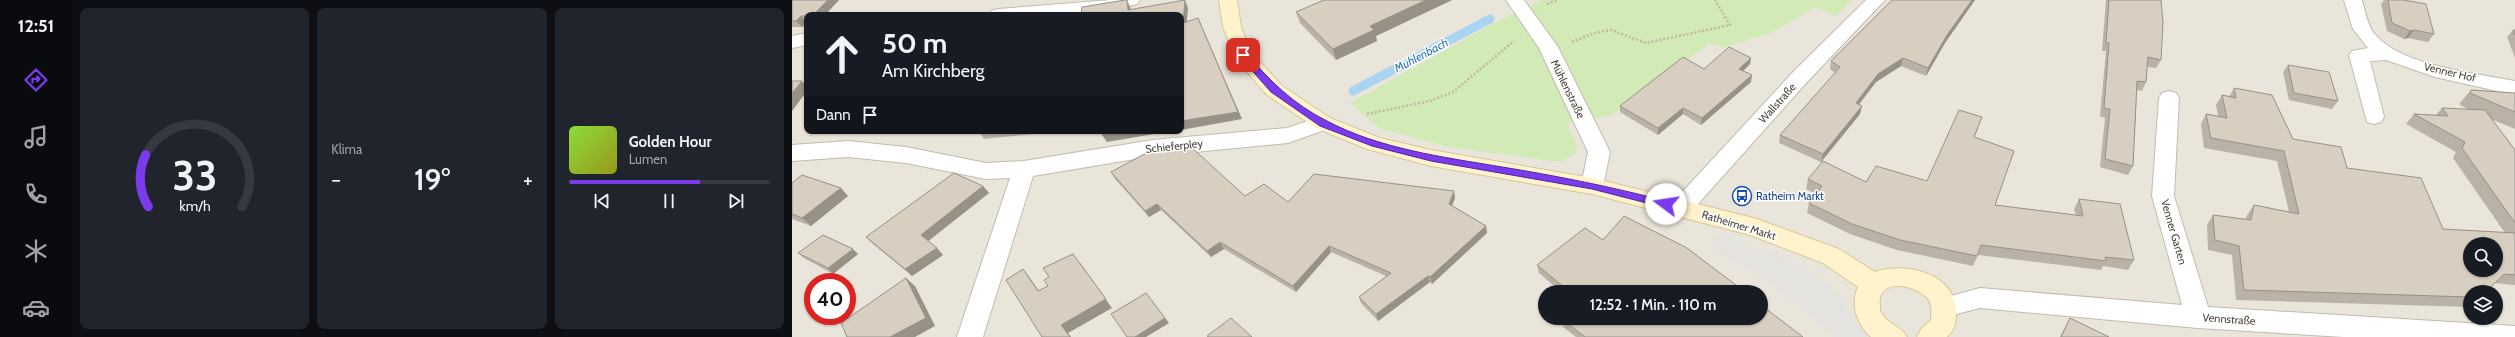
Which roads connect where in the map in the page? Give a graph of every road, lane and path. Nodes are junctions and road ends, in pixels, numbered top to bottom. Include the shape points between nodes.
1 (1131, 0) edge
2 (1228, 0) edge
3 (1515, 0) edge
4 (1715, 0) edge
5 (1876, 0) edge
6 (2353, 0) edge
7 (1035, 12) edge
8 (1534, 27) junction
9 (804, 40) edge
10 (792, 42) edge
11 (1548, 48) junction
12 (2386, 54) junction
13 (2515, 88) edge
14 (2169, 98) dead end
15 (2374, 117) dead end
16 (1323, 123) junction
17 (792, 153) edge
18 (1024, 169) junction
19 (1592, 186) junction
20 (1681, 208) junction
21 (1874, 284) junction
22 (1945, 307) junction
23 (2198, 317) junction
24 (970, 337) edge
25 (1894, 337) edge
26 (1930, 337) edge
27 (2515, 337) edge

1 - 7 street via 1110,6
2 - 16 street, Ratheimer Markt via 1232,27 1243,55 1274,90
3 - 8 street, Mühlenstraße
4 - 11 path via 1730,25 1646,43 1611,30
5 - 20 street, Wallstraße via 1801,76
6 - 12 street, Venner Hof via 2366,37
8 - 11 street, Mühlenstraße
8 - 16 path via 1523,32 1454,92 1430,101
9 - 10 street
11 - 19 street, Mühlenstraße via 1599,152
12 - 13 street, Venner Hof via 2410,63
12 - 15 street, Venner Hof via 2359,55
14 - 23 street, Venner Garten via 2163,196
16 - 18 street, Schieferpley via 1288,135 1153,148
16 - 19 street, Ratheimer Markt via 1375,144 1431,158
17 - 18 street, Schieferpley via 848,149 906,155 986,171
18 - 24 street
19 - 20 street, Ratheimer Markt
20 - 21 street, Ratheimer Markt via 1754,227 1831,256
21 - 22 street via 1885,278 1914,278 1933,290
21 - 25 street via 1868,292 1867,311 1881,330
22 - 23 street, Vennstraße via 1980,298
22 - 26 street via 1943,325
23 - 27 street, Vennstraße

